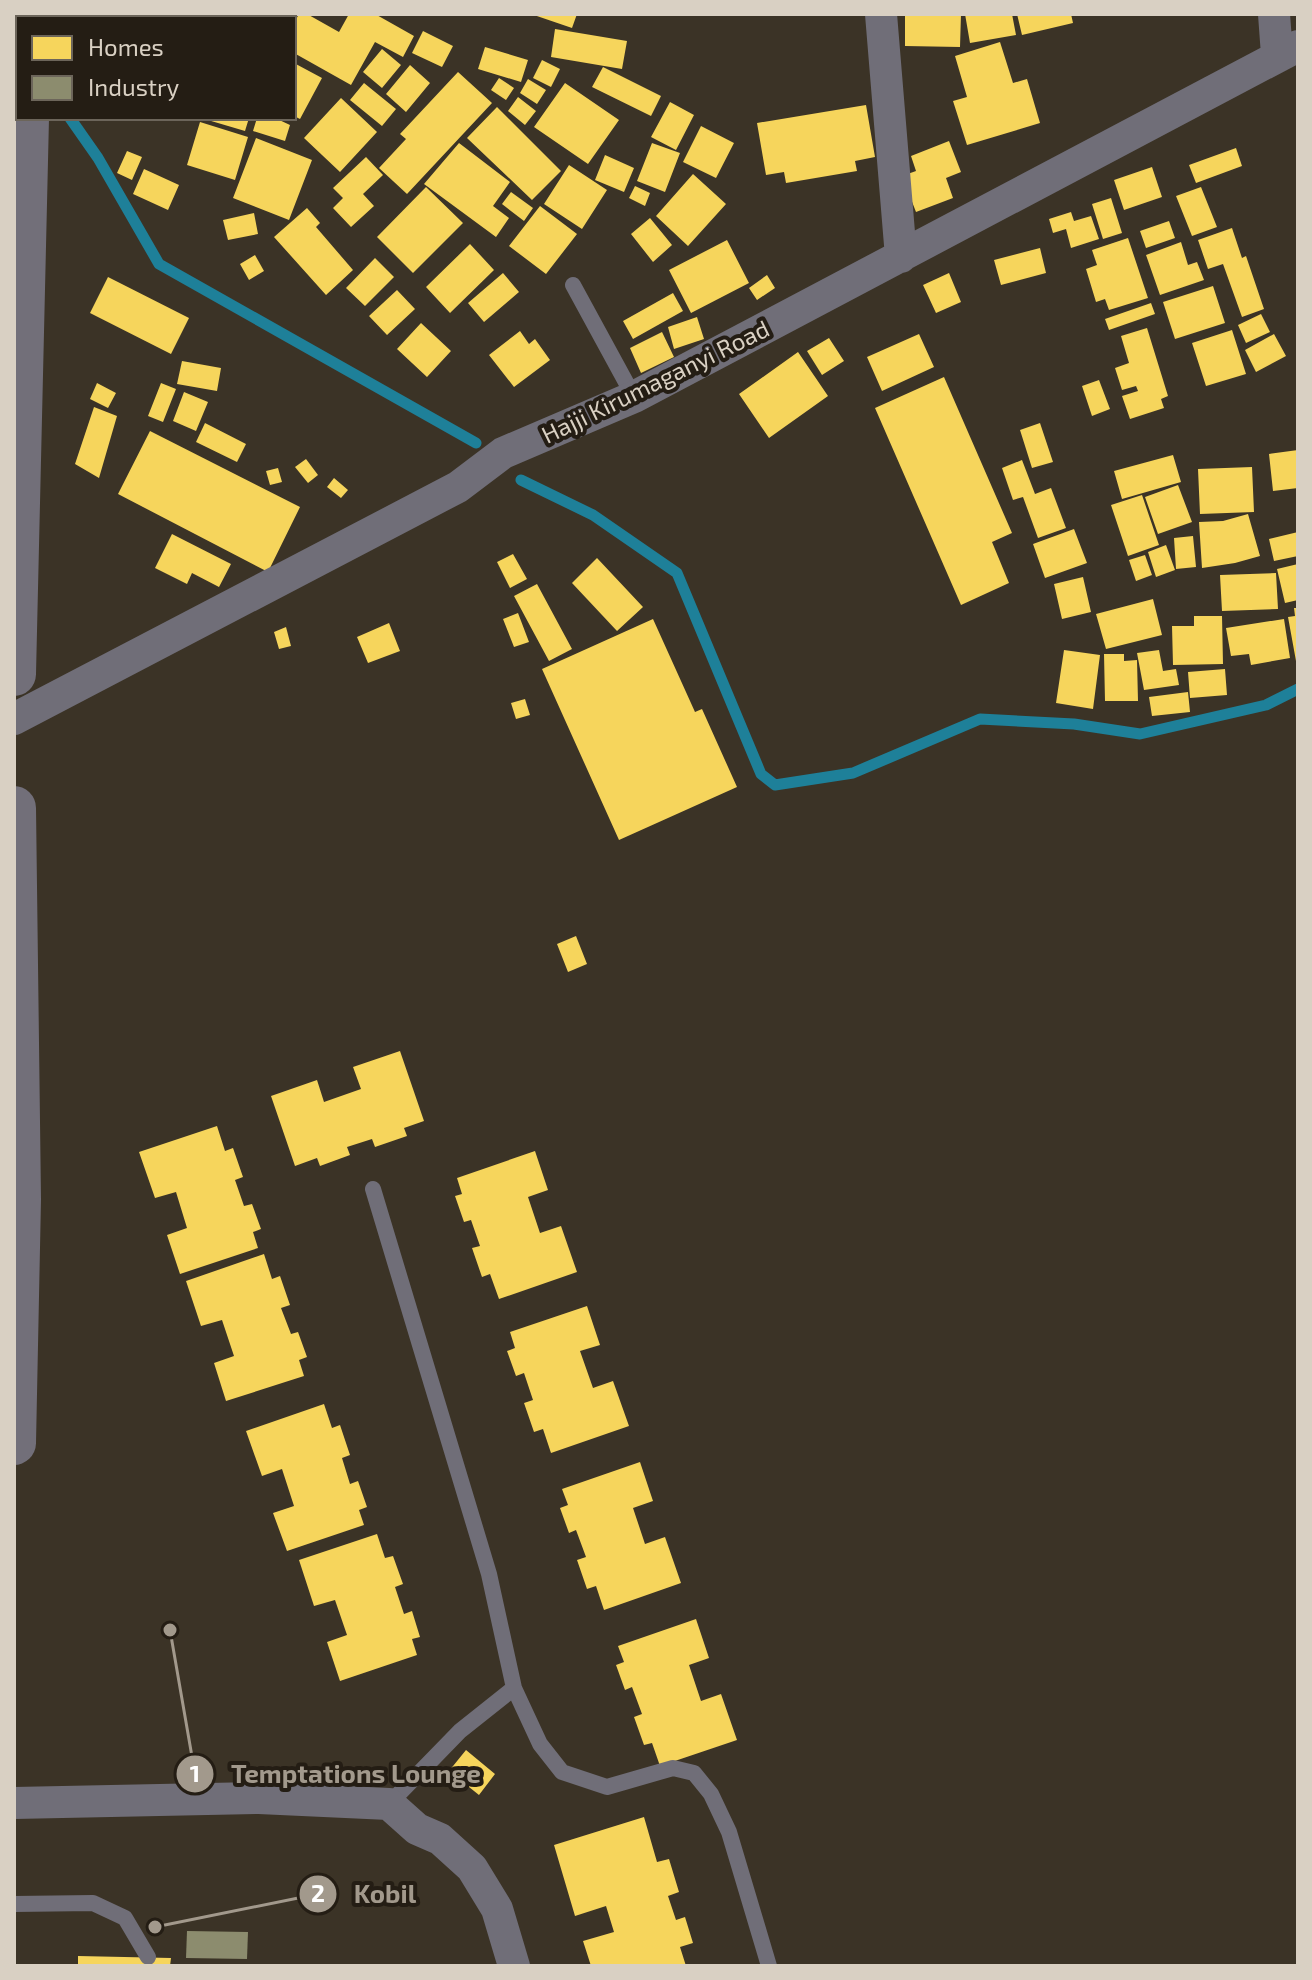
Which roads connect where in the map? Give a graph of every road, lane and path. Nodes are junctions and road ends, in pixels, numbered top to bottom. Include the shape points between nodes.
1 (881, 14) edge
2 (1274, 14) edge
3 (1288, 50) edge
4 (27, 120) edge
5 (901, 257) junction
6 (573, 285) dead end
7 (634, 397) junction
8 (14, 674) edge
9 (14, 719) edge
10 (14, 808) edge
11 (15, 910) edge
12 (373, 1189) dead end
13 (16, 1200) edge
14 (16, 1299) edge
15 (14, 1443) edge
16 (514, 1688) junction
17 (14, 1803) edge
18 (389, 1804) junction
19 (14, 1904) edge
20 (148, 1957) dead end
21 (514, 1966) edge
22 (769, 1966) edge

1 - 5 street
2 - 3 street
3 - 5 street, Hajji Kirumaganyi Road
4 - 8 main road
5 - 7 street, Hajji Kirumaganyi Road
6 - 7 lane
7 - 9 street, Hajji Kirumaganyi Road via 503,453 458,487
10 - 11 main road
11 - 13 main road
12 - 16 lane via 489,1574
13 - 14 main road
14 - 15 main road
16 - 18 lane via 460,1731
16 - 22 lane via 540,1744 562,1772 607,1787 673,1768 694,1773 729,1832
17 - 18 street via 259,1798
18 - 21 street via 472,1868 497,1909
19 - 20 lane via 93,1903 125,1918

